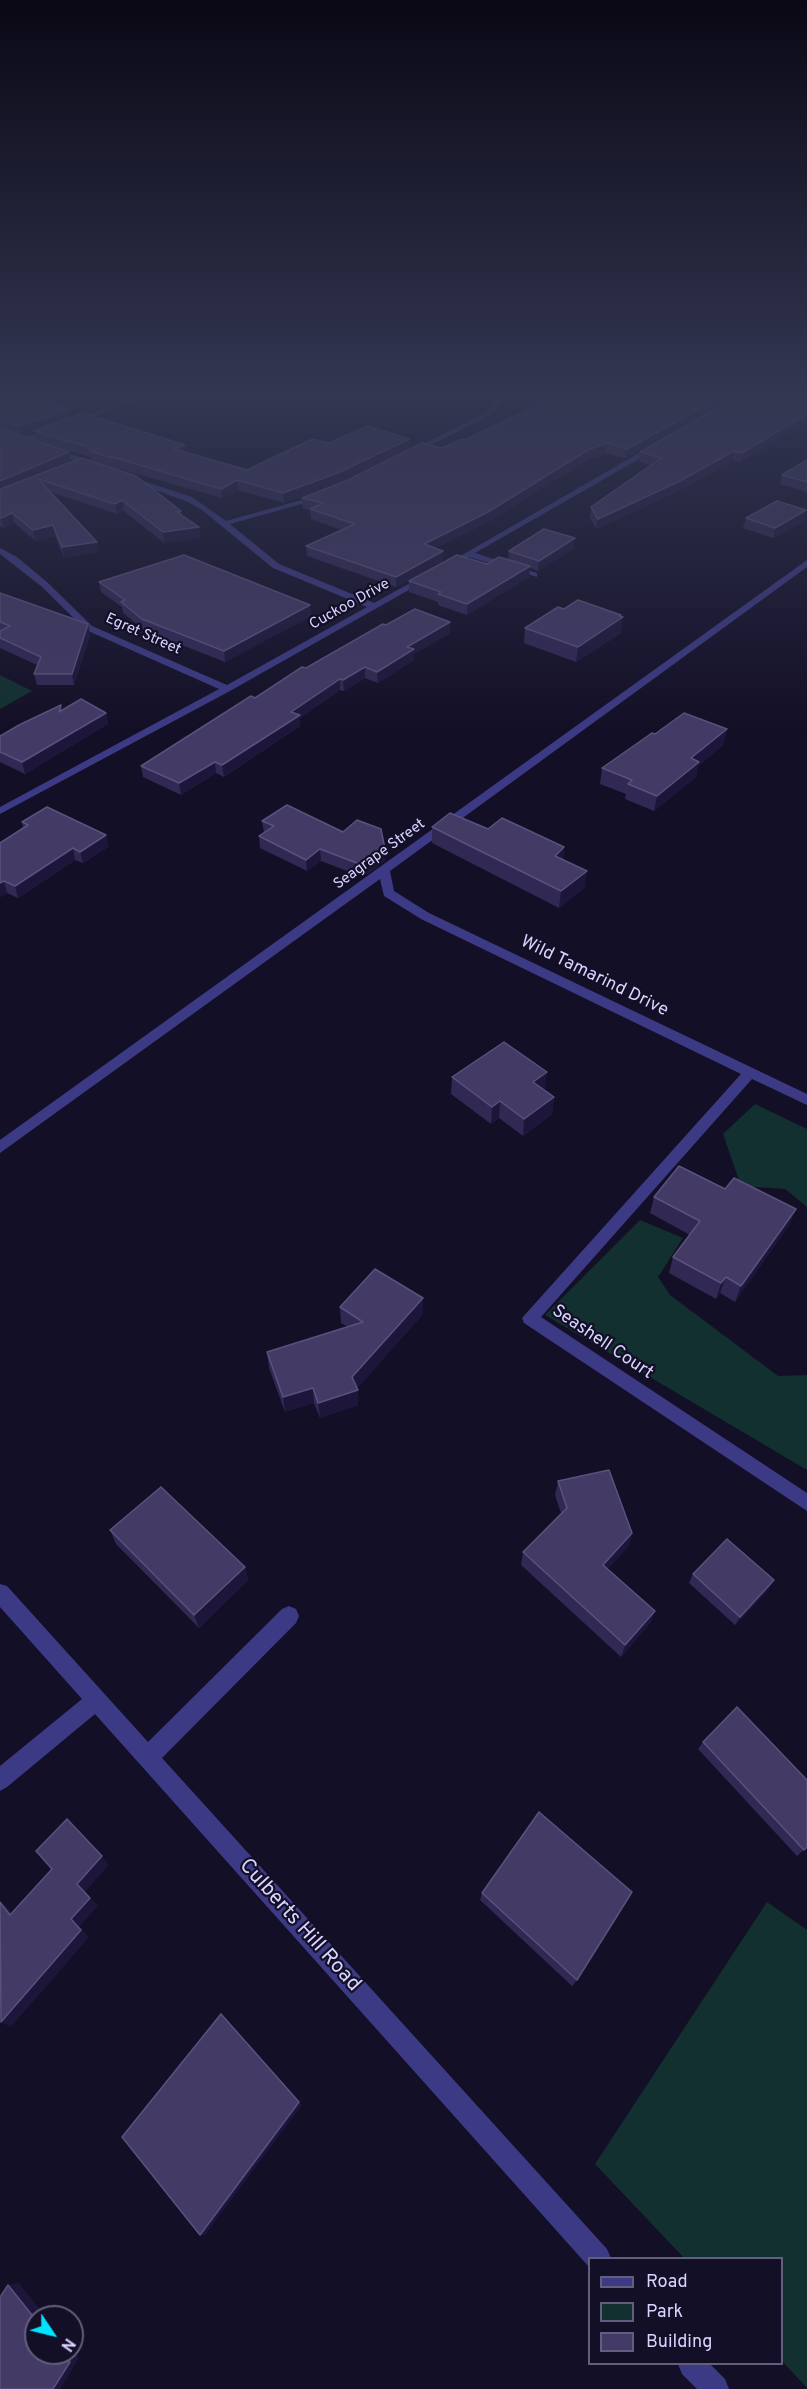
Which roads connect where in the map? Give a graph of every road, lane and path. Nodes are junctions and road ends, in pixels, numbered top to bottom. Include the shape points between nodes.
1 (205, 510) edge
2 (274, 510) edge
3 (545, 510) edge
4 (224, 524) junction
5 (0, 551) edge
6 (469, 554) junction
7 (807, 563) edge
8 (534, 575) edge
9 (375, 607) junction
10 (227, 689) junction
11 (0, 811) edge
12 (384, 871) junction
13 (751, 1072) junction
14 (807, 1100) edge
15 (0, 1148) edge
16 (807, 1503) edge
17 (0, 1593) edge
18 (289, 1616) dead end
19 (96, 1700) junction
20 (148, 1757) junction
21 (0, 1780) edge
22 (596, 2257) edge
23 (693, 2365) edge
24 (715, 2389) edge

1 - 4 street
2 - 4 street
3 - 6 street, Cuckoo Drive
4 - 9 street via 276,566
5 - 10 street, Egret Street via 44,584 89,628
6 - 8 street
6 - 9 street, Cuckoo Drive
7 - 12 street, Seagrape Street
9 - 10 street, Cuckoo Drive
10 - 11 street, Cuckoo Drive
12 - 13 street, Wild Tamarind Drive via 387,893 425,916
12 - 15 street, Seagrape Street
13 - 14 street, Wild Tamarind Drive
13 - 16 street, Seashell Court via 530,1318
17 - 19 street, Culberts Hill Road
18 - 20 street
19 - 20 street, Culberts Hill Road
19 - 21 street
20 - 22 street, Culberts Hill Road
23 - 24 street

